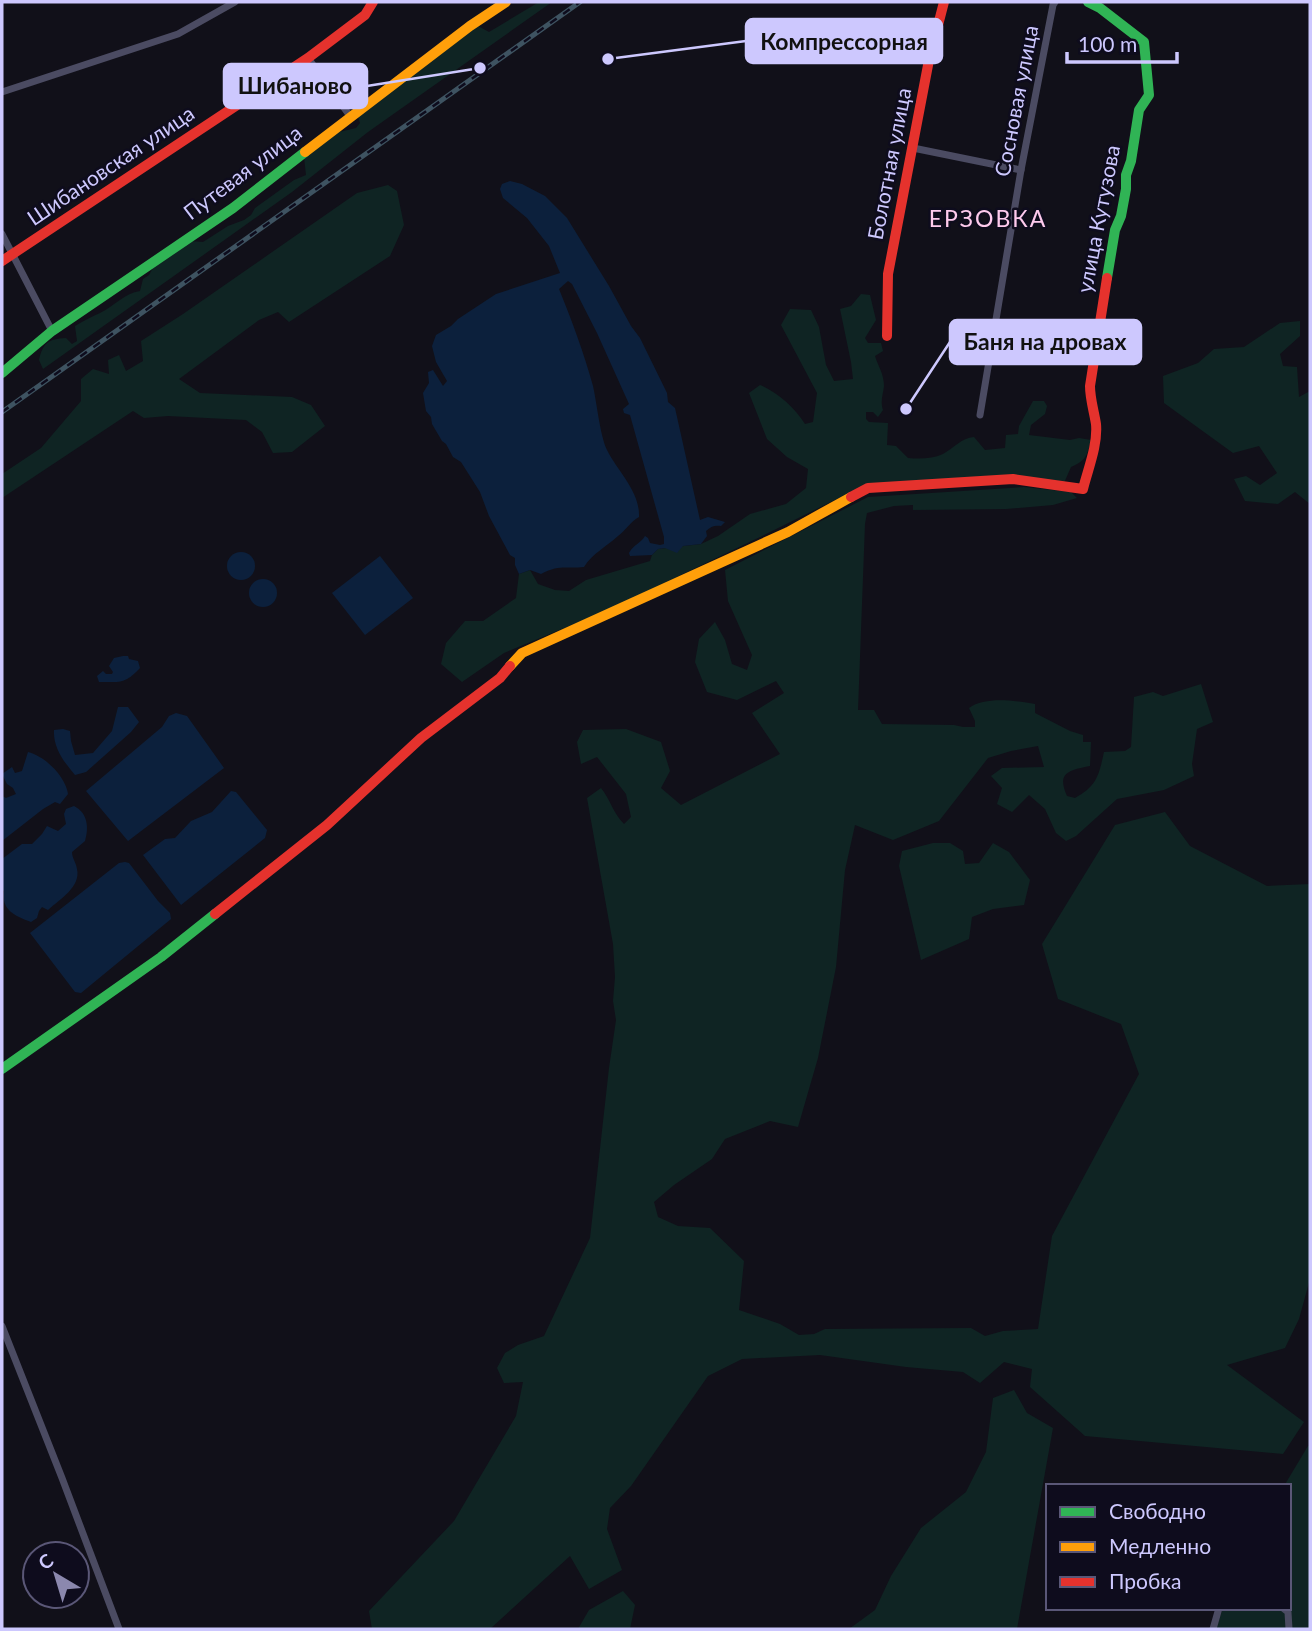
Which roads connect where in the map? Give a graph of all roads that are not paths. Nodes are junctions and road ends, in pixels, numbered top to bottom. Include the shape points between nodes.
1 (235, 2) edge
2 (373, 2) edge
3 (506, 2) edge
4 (944, 2) edge
5 (1055, 2) edge
6 (1088, 2) edge
7 (1102, 5) edge
8 (309, 58) junction
9 (2, 92) edge
10 (351, 116) junction
11 (913, 148) junction
12 (1021, 170) junction
13 (2, 234) edge
14 (13, 254) junction
15 (2, 261) edge
16 (52, 331) junction
17 (887, 336) dead end
18 (2, 373) edge
19 (980, 415) dead end
20 (2, 1069) edge
21 (2, 1326) edge
22 (1218, 1610) edge
23 (1285, 1610) edge
24 (119, 1629) edge
25 (1213, 1629) edge
26 (1289, 1629) edge

1 - 9 street via 178,34
2 - 8 street, Шибановская улица via 365,15
3 - 10 street, Путевая улица
4 - 11 street, Болотная улица
5 - 12 street, Сосновая улица
6 - 7 street
7 - 20 street, улица Кутузова via 1144,42 1149,95 1139,110 1096,342 1090,395 1095,440 1083,489 1013,479 868,488 788,532 522,653 500,678 421,738 317,833 161,957
8 - 10 street
8 - 14 street, Шибановская улица
10 - 16 street, Путевая улица via 233,208
11 - 12 street
11 - 17 street, Болотная улица via 888,274
12 - 19 street, Сосновая улица
13 - 14 street
14 - 15 street, Шибановская улица
14 - 16 street
16 - 18 street, Путевая улица
21 - 24 street
22 - 25 street
23 - 26 street

